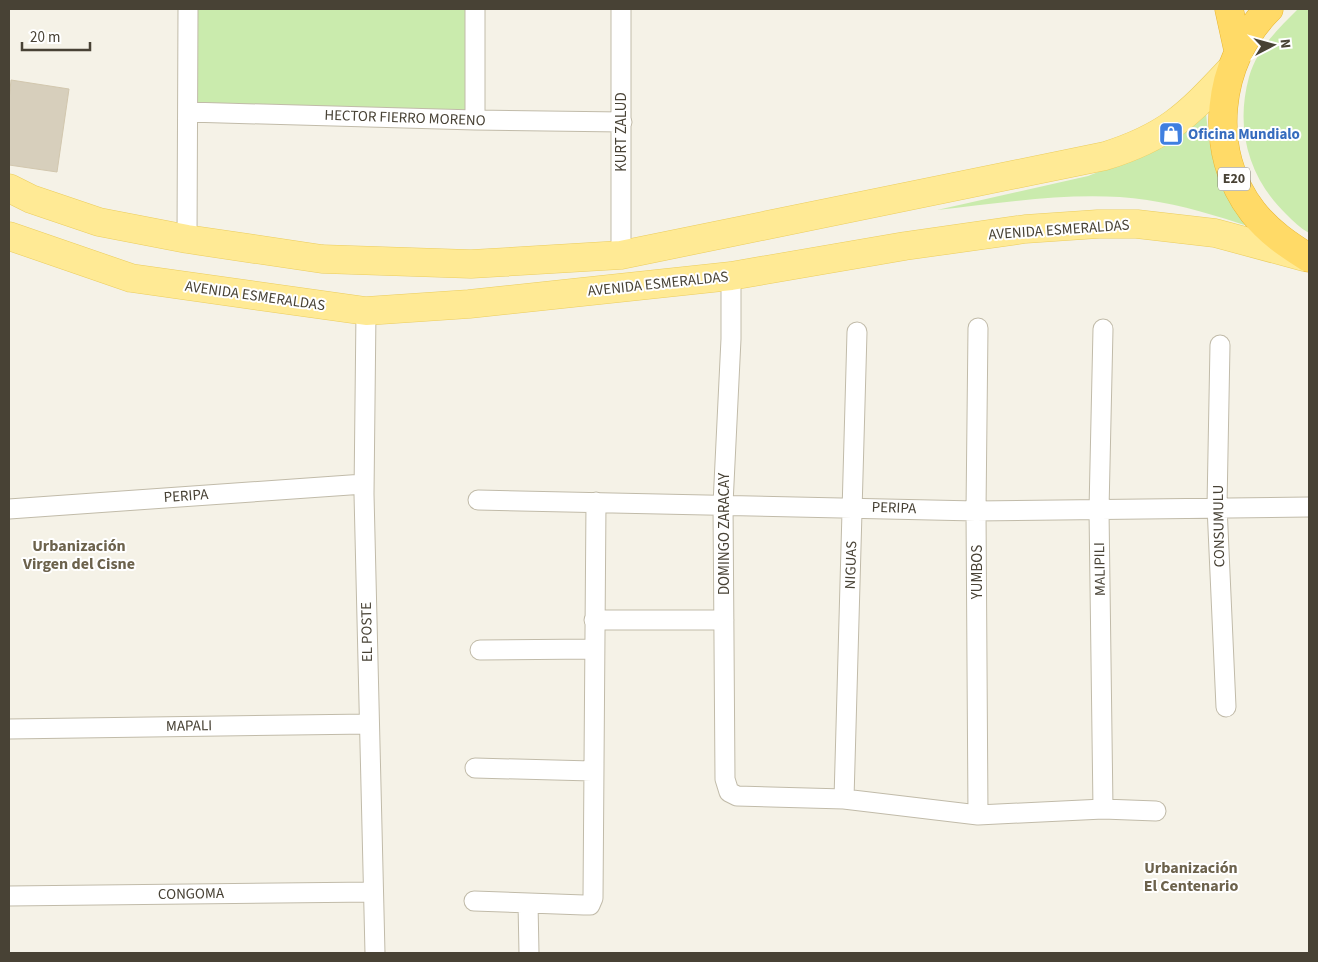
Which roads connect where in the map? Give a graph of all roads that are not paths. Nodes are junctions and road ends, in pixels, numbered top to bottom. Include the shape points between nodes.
1 (188, 9) edge
2 (475, 9) edge
3 (622, 9) edge
4 (1228, 9) edge
5 (1269, 9) edge
6 (1234, 60) junction
7 (188, 112) junction
8 (475, 120) junction
9 (622, 122) junction
10 (9, 188) edge
11 (9, 236) edge
12 (187, 239) junction
13 (621, 255) junction
14 (1309, 258) edge
15 (731, 276) junction
16 (366, 311) junction
17 (978, 328) dead end
18 (1103, 329) dead end
19 (857, 332) dead end
20 (1220, 345) dead end
21 (364, 484) junction
22 (478, 500) dead end
23 (596, 502) junction
24 (723, 504) junction
25 (1217, 506) junction
26 (852, 507) junction
27 (1309, 507) edge
28 (9, 509) edge
29 (1099, 510) junction
30 (976, 511) junction
31 (594, 620) junction
32 (724, 620) junction
33 (594, 649) junction
34 (480, 650) dead end
35 (1226, 707) dead end
36 (369, 724) junction
37 (9, 729) edge
38 (474, 768) dead end
39 (592, 771) junction
40 (844, 799) junction
41 (1103, 809) junction
42 (1156, 811) dead end
43 (978, 815) junction
44 (373, 892) junction
45 (9, 896) edge
46 (474, 902) dead end
47 (528, 903) junction
48 (375, 953) edge
49 (529, 953) edge

1 - 7 street
2 - 8 street
3 - 9 street, KURT ZALUD
4 - 6 highway
5 - 6 highway, E20 via 1257,20
6 - 13 main road via 1184,117 1161,134 1132,147 1036,170
6 - 14 highway, E20 via 1223,106 1224,143 1234,179 1265,225 1278,238
7 - 8 street, HECTOR FIERRO MORENO
7 - 12 street
8 - 9 street, HECTOR FIERRO MORENO
9 - 13 street, KURT ZALUD
10 - 12 main road via 31,199 99,222
11 - 16 main road, AVENIDA ESMERALDAS via 131,278
12 - 13 main road via 322,259 372,261 471,264
14 - 15 main road, AVENIDA ESMERALDAS via 1215,233 1138,224 1098,224 1016,230
15 - 16 main road, AVENIDA ESMERALDAS via 469,304
15 - 24 street, DOMINGO ZARACAY
16 - 21 street, EL POSTE
17 - 30 street, YUMBOS
18 - 29 street, MALIPILI
19 - 26 street, NIGUAS
20 - 25 street, CONSUMULU
21 - 28 street, PERIPA
21 - 36 street, EL POSTE
22 - 23 street, PERIPA
23 - 24 street, PERIPA
23 - 31 street
24 - 26 street, PERIPA
24 - 32 street, DOMINGO ZARACAY
25 - 27 street, PERIPA
25 - 29 street, PERIPA
25 - 35 street, CONSUMULU
26 - 30 street, PERIPA
26 - 40 street, NIGUAS
29 - 30 street, PERIPA
29 - 41 street, MALIPILI
30 - 43 street, YUMBOS
31 - 32 street
31 - 33 street
32 - 40 street, DOMINGO ZARACAY via 725,779 730,792 737,796
33 - 34 street
33 - 39 street
36 - 37 street, MAPALI
36 - 44 street, EL POSTE
38 - 39 street
39 - 47 street via 593,898 590,904
40 - 43 street
41 - 42 street
41 - 43 street
44 - 45 street, CONGOMA
44 - 48 street, EL POSTE
46 - 47 street
47 - 49 street

